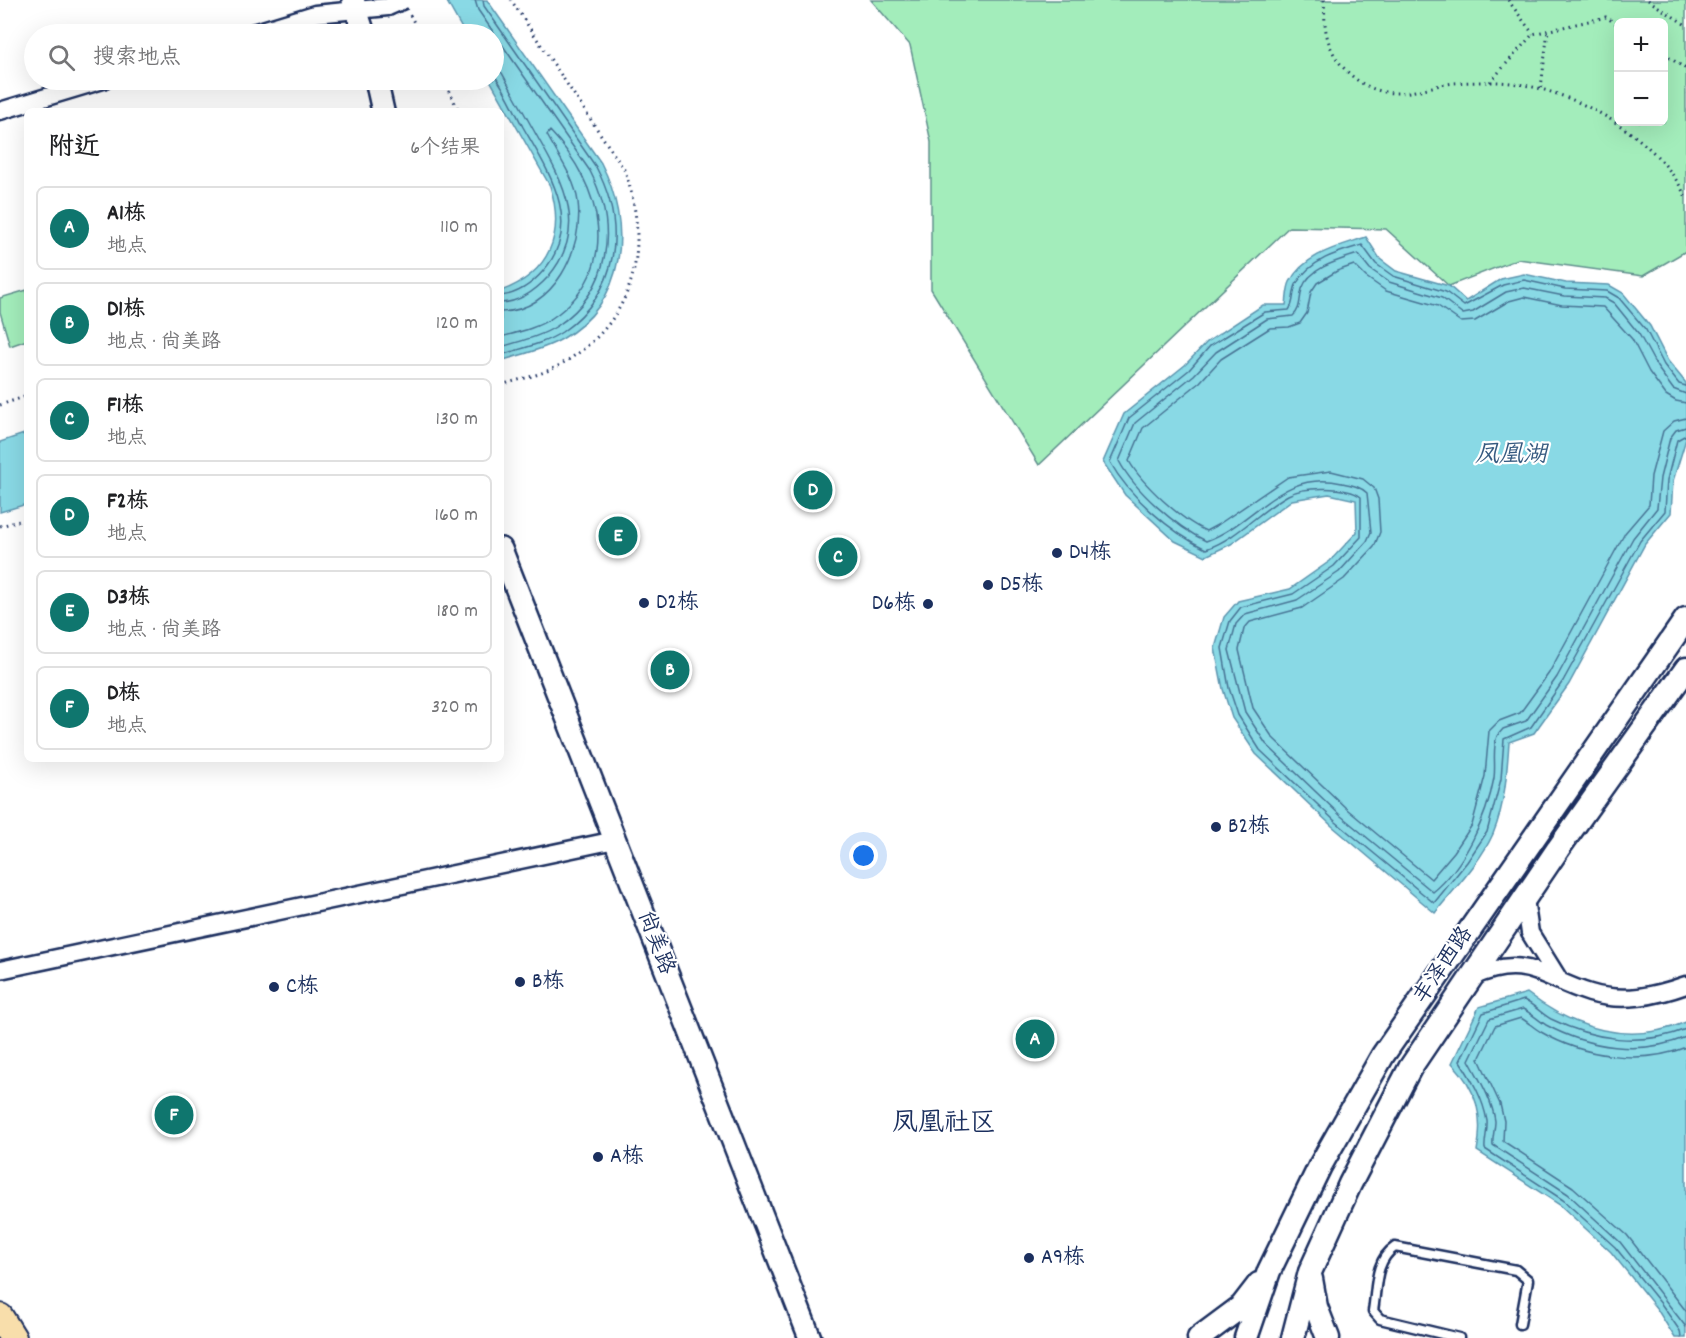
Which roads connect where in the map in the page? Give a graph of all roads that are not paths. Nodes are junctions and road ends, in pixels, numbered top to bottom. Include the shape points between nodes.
1 (406, 4) edge
2 (355, 5) edge
3 (282, 24) edge
4 (361, 24) edge
5 (70, 90) edge
6 (378, 90) edge
7 (382, 108) edge
8 (0, 111) edge
9 (504, 557) edge
10 (1686, 619) edge
11 (1686, 669) edge
12 (615, 840) junction
13 (1524, 899) junction
14 (0, 970) edge
15 (1472, 977) junction
16 (1560, 981) junction
17 (1686, 985) edge
18 (1269, 1271) junction
19 (1310, 1272) junction
20 (0, 1317) edge
21 (1520, 1324) dead end
22 (13, 1338) edge
23 (810, 1338) edge
24 (1199, 1338) edge
25 (1246, 1338) edge
26 (1293, 1338) edge
27 (1328, 1338) edge
28 (1459, 1338) edge

1 - 2 street, bridge via 388,8
2 - 3 street
2 - 4 street
5 - 8 street
6 - 7 street
9 - 12 street, 尚美路
10 - 18 main road, 丰泽西路 via 1383,1055 1320,1166
11 - 13 main road, 丰泽西路
12 - 14 street
12 - 23 street, 尚美路
13 - 15 main road, 丰泽西路
13 - 16 street via 1530,933
15 - 16 street via 1489,970 1516,967 1544,972
15 - 19 main road, 丰泽西路 via 1410,1068
16 - 17 street via 1592,993 1625,998 1659,994
18 - 24 main road via 1242,1305
18 - 25 main road, 丰泽西路
19 - 26 main road, 丰泽西路
19 - 27 main road via 1316,1307
20 - 22 main road
21 - 28 lane via 1528,1280 1516,1270 1395,1247 1386,1253 1381,1260 1373,1311 1380,1319

